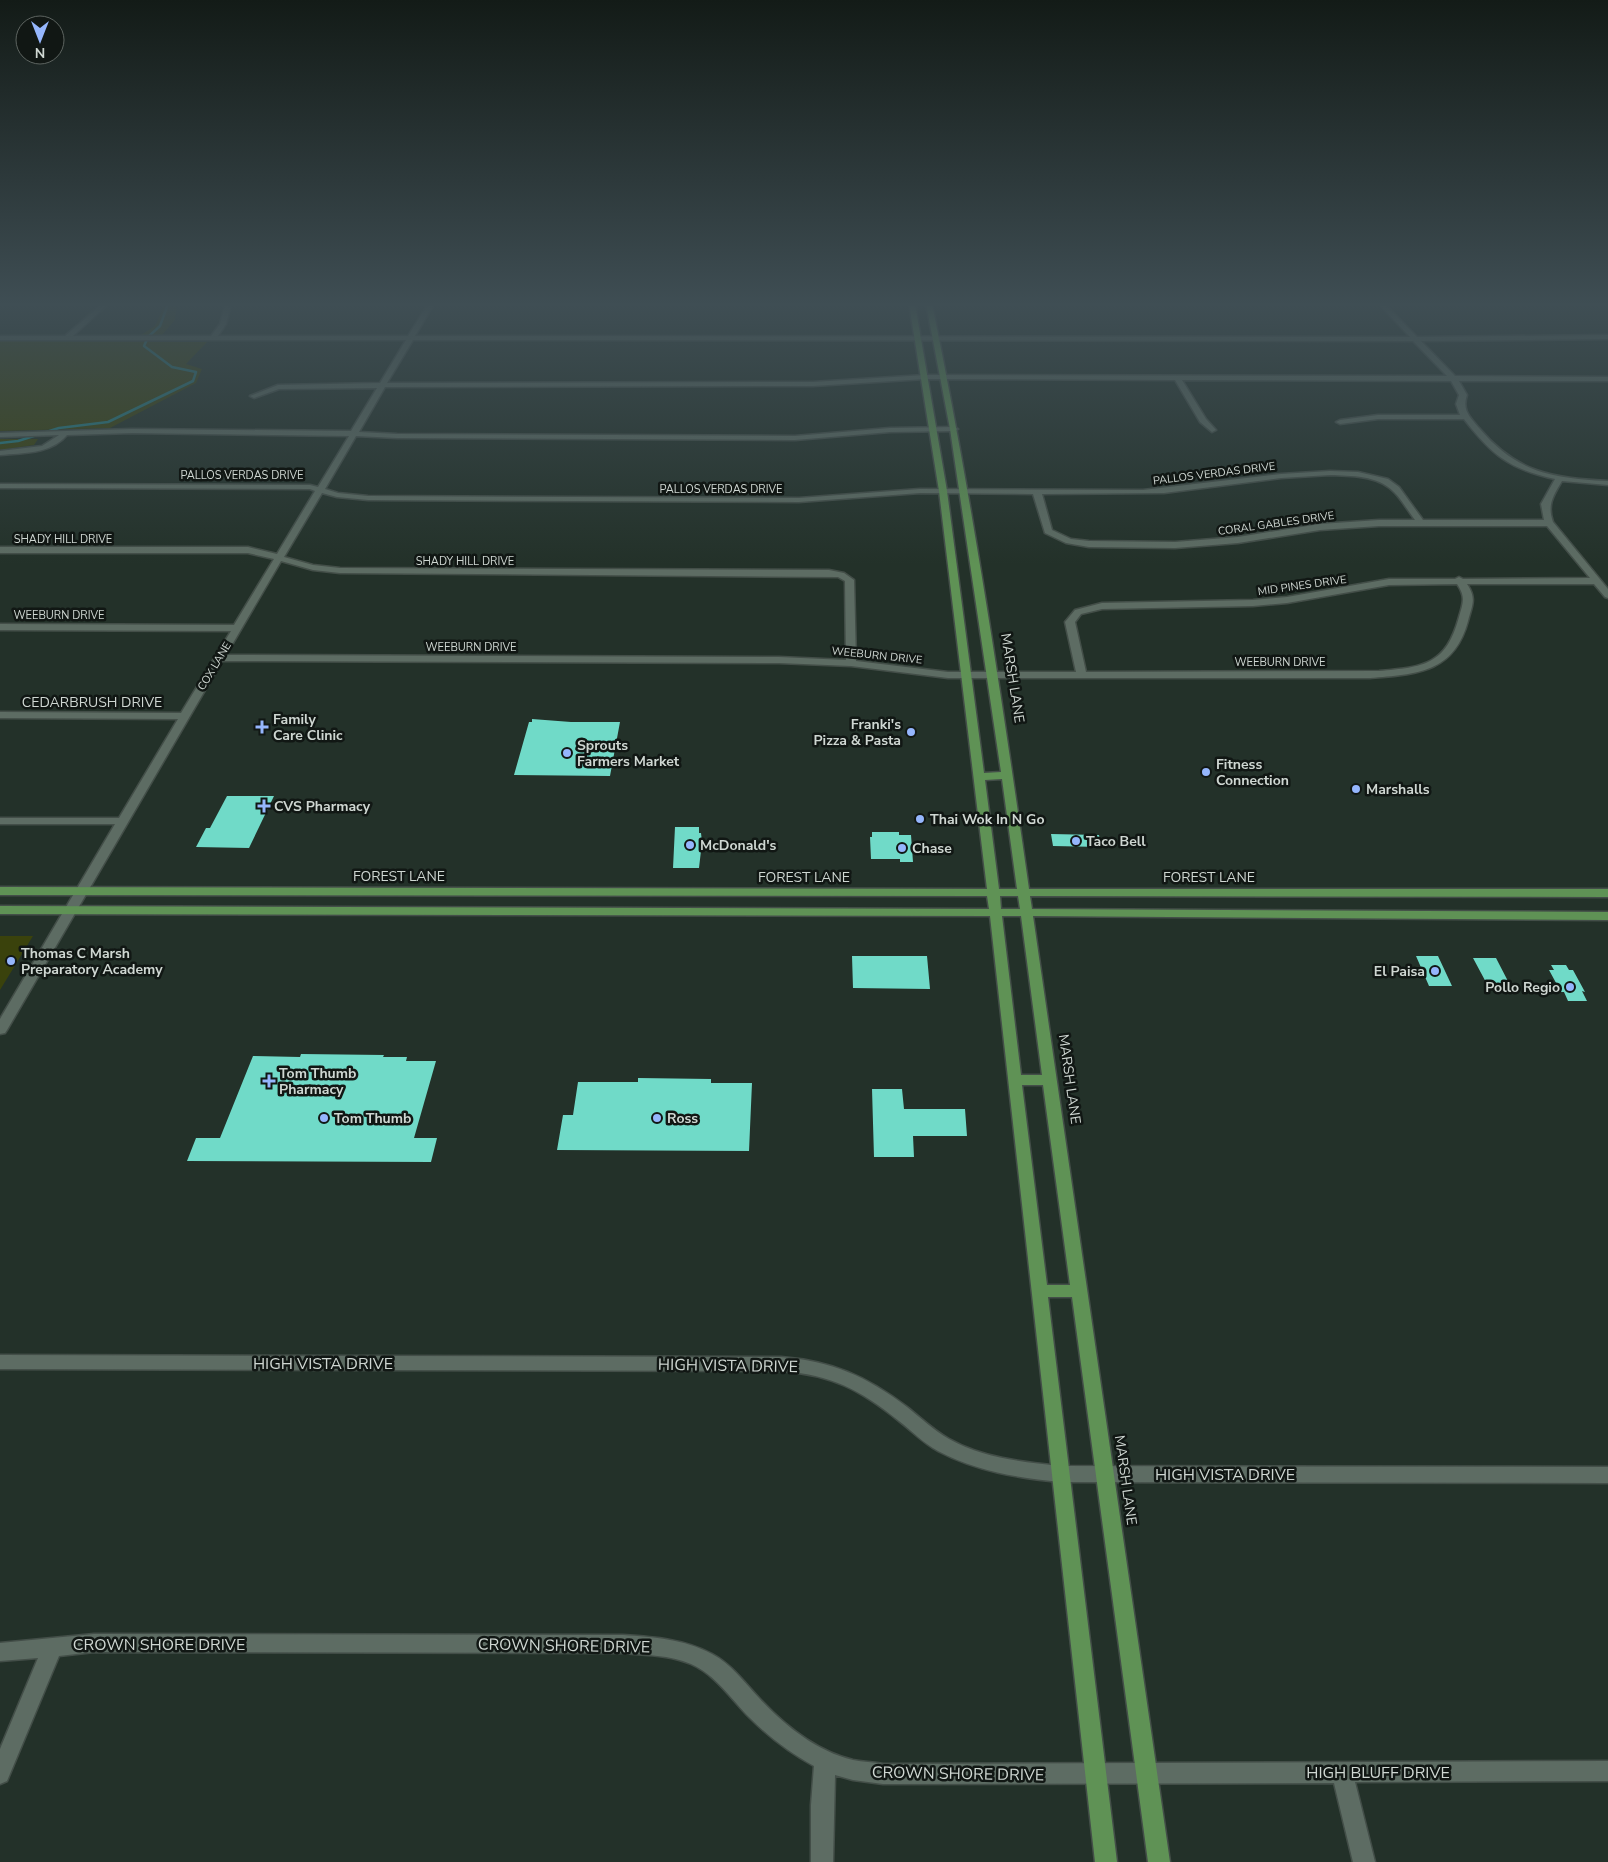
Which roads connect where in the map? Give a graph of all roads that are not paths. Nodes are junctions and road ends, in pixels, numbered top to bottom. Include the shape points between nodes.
1 (266, 391) edge
2 (379, 391) edge
3 (927, 391) edge
4 (947, 391) edge
5 (1186, 391) edge
6 (1460, 391) edge
7 (254, 396) dead end
8 (1466, 417) junction
9 (1340, 422) dead end
10 (934, 429) junction
11 (954, 429) junction
12 (1212, 430) dead end
13 (354, 433) junction
14 (61, 434) junction
15 (0, 435) edge
16 (0, 453) edge
17 (1560, 477) junction
18 (1608, 482) edge
19 (0, 486) edge
20 (320, 490) junction
21 (943, 491) junction
22 (963, 491) junction
23 (1037, 492) junction
24 (1421, 523) junction
25 (1549, 523) junction
26 (0, 550) edge
27 (279, 557) junction
28 (1459, 580) junction
29 (1596, 580) junction
30 (1608, 595) edge
31 (0, 627) edge
32 (237, 628) junction
33 (219, 658) junction
34 (851, 663) junction
35 (992, 674) junction
36 (1081, 674) junction
37 (966, 675) junction
38 (0, 715) edge
39 (185, 716) junction
40 (1006, 775) junction
41 (979, 776) junction
42 (0, 821) edge
43 (124, 821) junction
44 (0, 890) edge
45 (354, 890) junction
46 (82, 891) junction
47 (992, 891) junction
48 (1022, 891) junction
49 (740, 892) junction
50 (1270, 892) junction
51 (1574, 893) junction
52 (1608, 893) edge
53 (0, 910) edge
54 (72, 910) junction
55 (347, 910) junction
56 (739, 911) junction
57 (994, 912) junction
58 (1025, 912) junction
59 (1277, 914) junction
60 (1588, 916) junction
61 (1608, 916) edge
62 (0, 1030) edge
63 (1014, 1080) junction
64 (1050, 1080) junction
65 (1039, 1291) junction
66 (1080, 1291) junction
67 (0, 1362) edge
68 (1060, 1474) junction
69 (1105, 1474) junction
70 (1608, 1475) edge
71 (53, 1646) junction
72 (0, 1652) edge
73 (825, 1761) junction
74 (1608, 1771) edge
75 (1342, 1772) junction
76 (1147, 1773) junction
77 (0, 1774) edge
78 (1095, 1774) junction
79 (822, 1862) edge
80 (1106, 1862) edge
81 (1159, 1862) edge
82 (1364, 1862) edge

1 - 7 street
2 - 13 street, COX LANE
3 - 10 main road
4 - 11 main road, MARSH LANE
5 - 12 street
6 - 8 street via 1463,395 1460,411
8 - 9 street via 1378,417
8 - 17 street via 1502,457 1522,468
10 - 11 street
10 - 13 street via 795,438
10 - 21 main road
11 - 22 main road, MARSH LANE
13 - 14 street via 132,431
13 - 20 street, COX LANE
14 - 15 street
14 - 16 street via 56,442 46,446
17 - 18 street
17 - 25 street via 1546,500 1544,511
19 - 20 street, PALLOS VERDAS DRIVE via 310,487
20 - 21 street, PALLOS VERDAS DRIVE via 368,498 779,500
20 - 27 street, COX LANE
21 - 22 street, PALLOS VERDAS DRIVE
21 - 37 main road
22 - 23 street, PALLOS VERDAS DRIVE
22 - 35 main road, MARSH LANE
23 - 24 street, PALLOS VERDAS DRIVE via 1164,491 1281,476 1358,474 1385,481 1396,489
23 - 24 street, CORAL GABLES DRIVE via 1048,531 1069,541 1090,544 1209,543 1320,527
24 - 25 street, CORAL GABLES DRIVE
25 - 29 street
26 - 27 street, SHADY HILL DRIVE via 248,550
27 - 32 street, COX LANE
27 - 34 street, SHADY HILL DRIVE via 320,569 361,571 841,575 849,580
28 - 29 street, MID PINES DRIVE
28 - 36 street, MID PINES DRIVE via 1389,582 1253,603 1089,608 1078,612 1070,622
28 - 36 street, WEEBURN DRIVE via 1469,600 1455,643 1449,653 1411,670 1370,675
29 - 30 street
31 - 32 street, WEEBURN DRIVE
32 - 33 street, COX LANE
33 - 34 street, WEEBURN DRIVE
33 - 39 street, COX LANE
34 - 37 street, WEEBURN DRIVE via 922,673
35 - 36 street, WEEBURN DRIVE
35 - 37 street, WEEBURN DRIVE
35 - 40 main road, MARSH LANE
37 - 41 main road
38 - 39 street, CEDARBRUSH DRIVE
39 - 43 street, COX LANE
40 - 41 main road
40 - 48 main road, MARSH LANE
41 - 47 main road
42 - 43 street
43 - 46 street, COX LANE
44 - 46 main road, FOREST LANE
45 - 46 main road, FOREST LANE
45 - 49 main road, FOREST LANE
45 - 55 main road
46 - 54 street, COX LANE
47 - 48 main road, FOREST LANE
47 - 49 main road, FOREST LANE
47 - 57 main road
48 - 50 main road, FOREST LANE
48 - 58 main road, MARSH LANE
49 - 56 main road
50 - 51 main road, FOREST LANE
50 - 59 main road
51 - 52 main road, FOREST LANE
51 - 60 main road
53 - 54 main road
54 - 55 main road
54 - 62 street, COX LANE
55 - 56 main road
56 - 57 main road
57 - 58 main road
57 - 63 main road
58 - 59 main road
58 - 64 main road, MARSH LANE
59 - 60 main road
60 - 61 main road
63 - 64 main road
63 - 65 main road
64 - 66 main road, MARSH LANE
65 - 66 main road
65 - 68 main road
66 - 69 main road, MARSH LANE
67 - 68 street, HIGH VISTA DRIVE via 782,1364 816,1368 848,1378 875,1393 929,1435 955,1450 995,1465
68 - 69 street, HIGH VISTA DRIVE
68 - 78 main road
69 - 70 street, HIGH VISTA DRIVE
69 - 76 main road, MARSH LANE
71 - 72 street, CROWN SHORE DRIVE
71 - 73 street, CROWN SHORE DRIVE via 94,1643 623,1644 662,1647 695,1656 724,1673 769,1722
71 - 77 street
73 - 78 street, CROWN SHORE DRIVE via 883,1774
73 - 79 street
74 - 75 street, HIGH BLUFF DRIVE
75 - 76 street, HIGH BLUFF DRIVE
75 - 82 street
76 - 78 street, CROWN SHORE DRIVE
76 - 81 main road, MARSH LANE
78 - 80 main road

